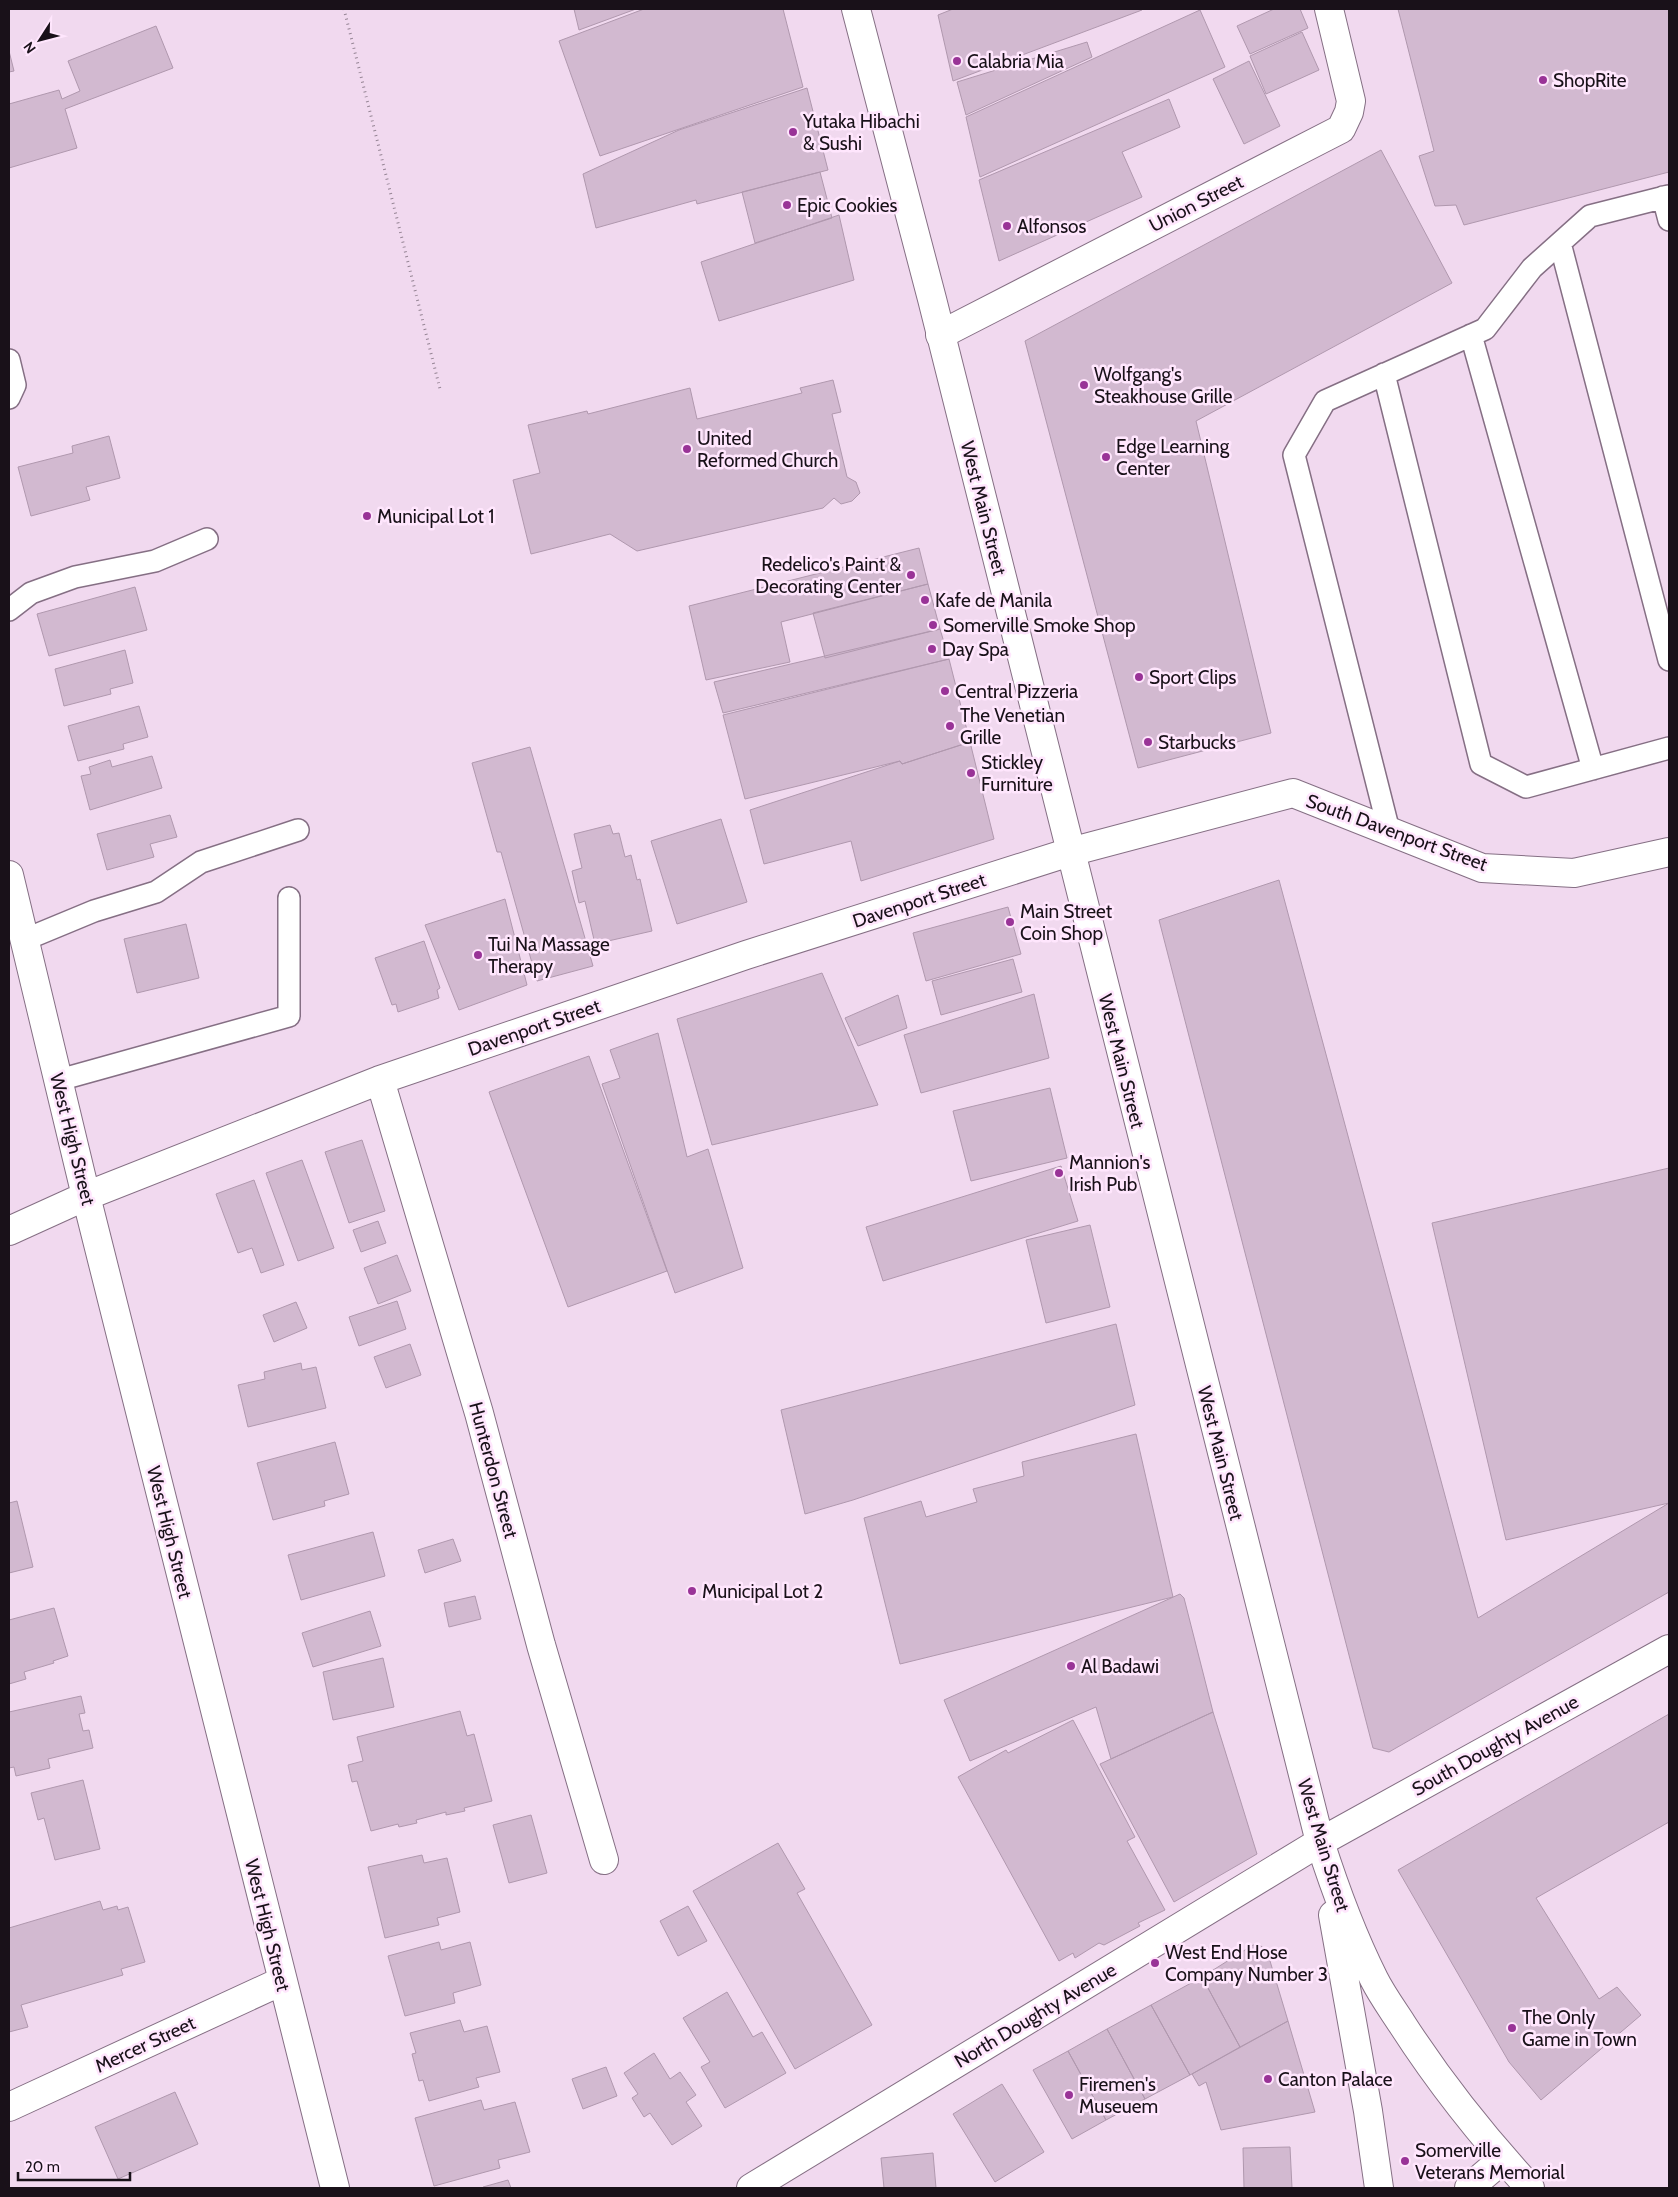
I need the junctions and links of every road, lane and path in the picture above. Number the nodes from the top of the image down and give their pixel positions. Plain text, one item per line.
1 (344, 9) edge
2 (856, 9) edge
3 (1328, 9) edge
4 (1666, 196) edge
5 (1669, 220) edge
6 (1560, 243) junction
7 (940, 335) junction
8 (1470, 336) junction
9 (9, 360) edge
10 (1384, 374) junction
11 (440, 390) dead end
12 (9, 398) edge
13 (207, 539) dead end
14 (9, 610) edge
15 (1669, 660) edge
16 (1669, 748) edge
17 (1593, 769) junction
18 (298, 830) dead end
19 (1389, 831) junction
20 (1070, 852) junction
21 (1669, 852) edge
22 (9, 875) edge
23 (289, 898) dead end
24 (12, 906) edge
25 (24, 940) junction
26 (59, 1080) junction
27 (380, 1080) junction
28 (86, 1196) junction
29 (9, 1231) edge
30 (1669, 1649) edge
31 (1320, 1842) junction
32 (604, 1860) dead end
33 (282, 1981) junction
34 (9, 2106) edge
35 (1503, 2159) junction
36 (335, 2188) edge
37 (751, 2188) edge
38 (1378, 2188) edge
39 (1469, 2188) edge
40 (1530, 2188) edge

1 - 11 path
2 - 7 street, West Main Street
3 - 7 street, Union Street
4 - 5 lane
4 - 6 lane
6 - 8 lane
6 - 15 lane
7 - 20 street, West Main Street
8 - 10 lane
8 - 17 lane
9 - 12 lane
10 - 17 lane
10 - 19 lane
13 - 14 lane
16 - 17 lane
18 - 25 lane
19 - 20 street, South Davenport Street
19 - 21 street, South Davenport Street
20 - 27 street, Davenport Street
20 - 31 street, West Main Street
22 - 24 street, West High Street
23 - 26 lane
24 - 25 street, West High Street
25 - 26 street, West High Street
26 - 28 street, West High Street
27 - 28 street, Davenport Street
27 - 32 street, Hunterdon Street
28 - 29 street, Davenport Street
28 - 33 street, West High Street
30 - 31 street, South Doughty Avenue
31 - 35 street, West Main Street
31 - 37 street, North Doughty Avenue
31 - 38 street
33 - 34 street, Mercer Street
33 - 36 street, West High Street
35 - 39 street
35 - 40 street, West Main Street

